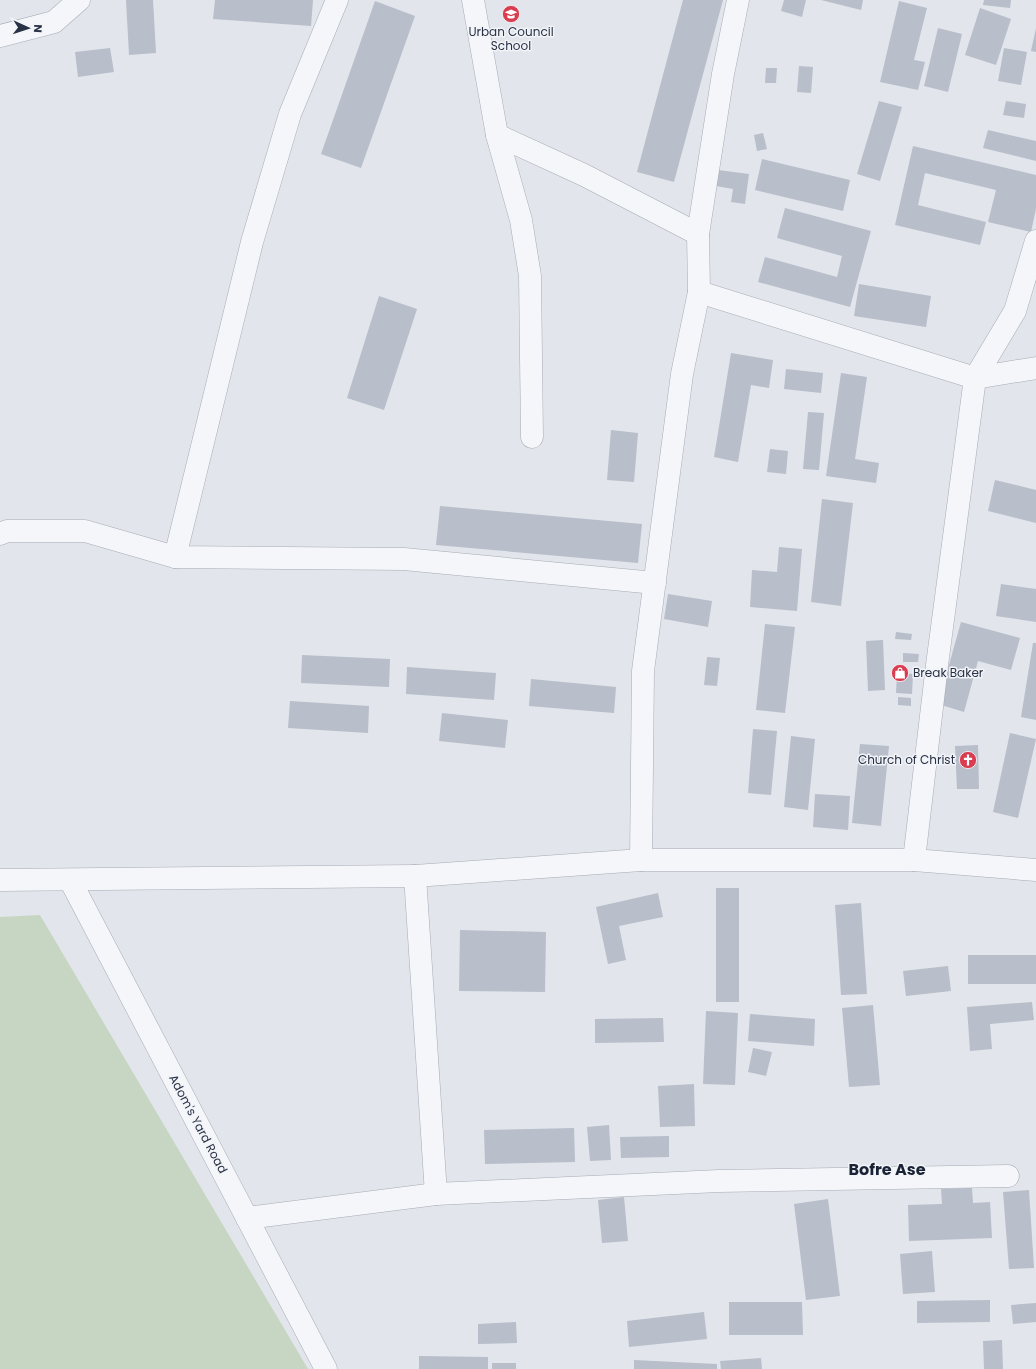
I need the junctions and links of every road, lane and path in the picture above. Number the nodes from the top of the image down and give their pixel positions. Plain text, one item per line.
1 (79, 0) edge
2 (337, 0) edge
3 (472, 0) edge
4 (738, 0) edge
5 (0, 36) edge
6 (497, 135) junction
7 (698, 234) junction
8 (1036, 241) edge
9 (699, 292) junction
10 (1036, 368) edge
11 (975, 378) junction
12 (532, 437) dead end
13 (0, 534) edge
14 (174, 557) junction
15 (655, 583) junction
16 (641, 860) junction
17 (914, 860) junction
18 (1036, 870) edge
19 (415, 876) junction
20 (0, 880) edge
21 (70, 880) junction
22 (1008, 1176) dead end
23 (436, 1194) junction
24 (247, 1218) junction
25 (326, 1369) edge

1 - 5 street
2 - 14 street
3 - 6 street
4 - 7 street
6 - 7 street
6 - 12 street
7 - 9 street
8 - 11 street
9 - 11 street
9 - 15 street
10 - 11 street
11 - 17 street
13 - 14 street
14 - 15 street
15 - 16 street
16 - 17 street
16 - 19 street
17 - 18 street
19 - 21 street
19 - 23 street
20 - 21 street
21 - 24 street, Adom's Yard Road
22 - 23 street
23 - 24 street
24 - 25 street, Adom's Yard Road

